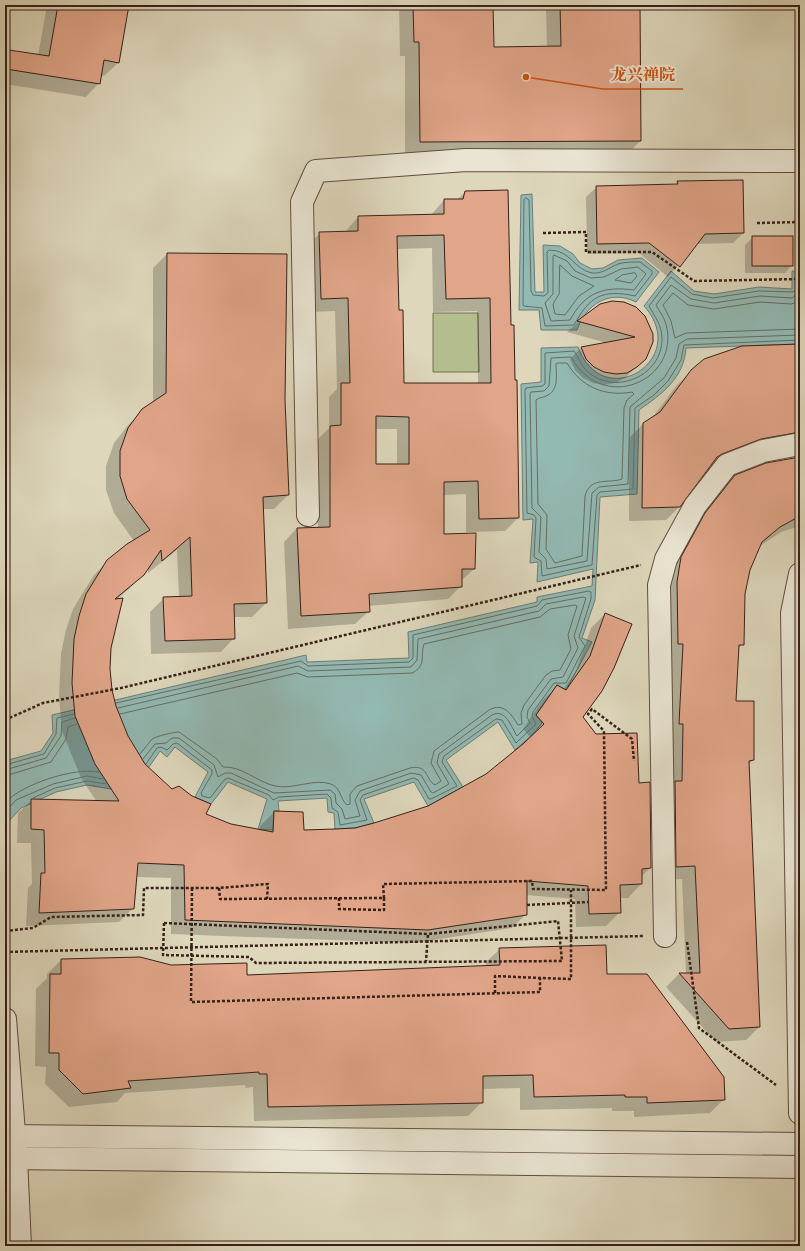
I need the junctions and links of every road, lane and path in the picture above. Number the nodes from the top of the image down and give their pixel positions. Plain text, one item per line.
1 (800, 161) edge
2 (800, 222) edge
3 (757, 224) dead end
4 (543, 233) dead end
5 (800, 279) edge
6 (800, 444) edge
7 (308, 515) dead end
8 (666, 559) junction
9 (800, 574) edge
10 (5, 720) edge
11 (634, 761) dead end
12 (192, 888) junction
13 (219, 888) junction
14 (571, 890) junction
15 (339, 898) junction
16 (384, 898) junction
17 (267, 899) junction
18 (589, 902) dead end
19 (527, 905) dead end
20 (5, 931) edge
21 (428, 934) junction
22 (664, 936) junction
23 (5, 952) edge
24 (426, 961) junction
25 (540, 978) junction
26 (495, 993) junction
27 (5, 1019) edge
28 (800, 1107) edge
29 (10, 1136) edge
30 (800, 1144) edge
31 (11, 1158) edge
32 (800, 1167) edge
33 (20, 1246) edge

1 - 7 street
2 - 3 path
4 - 5 path
6 - 8 street
8 - 10 path
8 - 22 street
9 - 28 street
11 - 14 path
12 - 13 path
12 - 20 path
12 - 26 path, bridge
13 - 17 path
13 - 17 path
14 - 16 path
14 - 25 path, bridge
15 - 16 path
15 - 16 path
15 - 17 path
18 - 19 path
21 - 24 path, bridge
21 - 24 path, bridge
21 - 24 path, bridge
22 - 23 path
22 - 28 path
25 - 26 path, bridge
25 - 26 path
27 - 29 street
29 - 30 street
29 - 31 street
31 - 32 street
31 - 33 street

